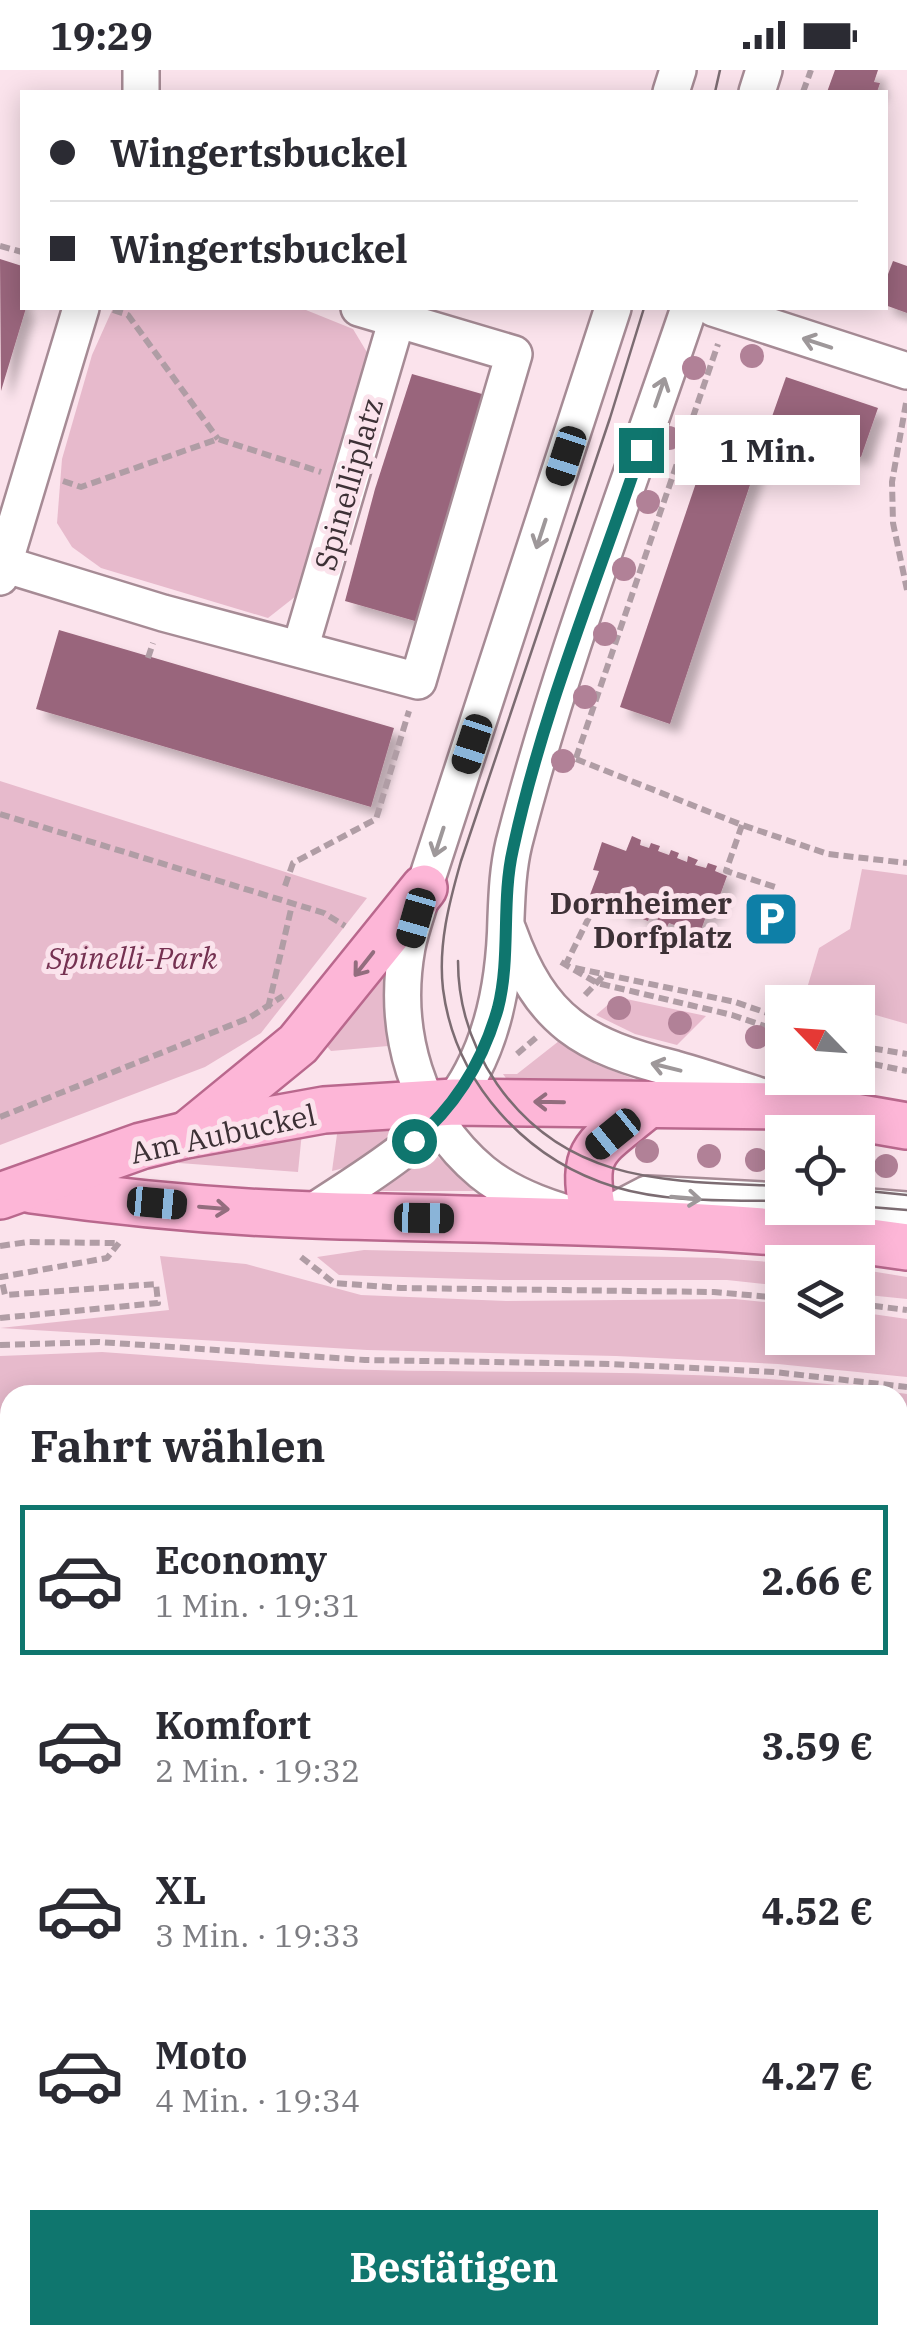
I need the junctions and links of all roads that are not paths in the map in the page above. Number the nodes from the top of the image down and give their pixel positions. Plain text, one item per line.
1 (80, 310) edge
2 (366, 310) edge
3 (612, 310) edge
4 (688, 310) edge
5 (721, 311) edge
6 (397, 319) junction
7 (907, 371) edge
8 (2, 568) edge
9 (300, 649) junction
10 (424, 888) junction
11 (506, 920) junction
12 (792, 1106) junction
13 (645, 1107) junction
14 (439, 1109) junction
15 (907, 1126) edge
16 (186, 1135) junction
17 (13, 1192) edge
18 (765, 1200) edge
19 (875, 1207) edge
20 (907, 1210) edge
21 (595, 1221) junction
22 (304, 1236) junction
23 (907, 1247) edge

1 - 8 street
2 - 6 street
3 -> 10 street
11 -> 4 street
7 -> 5 street
6 - 9 street, Spinelliplatz
6 - 9 street
8 - 9 street
10 - 14 street
10 -> 16 main road
12 -> 11 street
11 - 14 street
12 - 13 main road, Am Aubuckel
12 - 15 main road, Am Aubuckel
13 -> 14 main road, Am Aubuckel
13 - 21 main road
14 - 16 main road, Am Aubuckel
14 - 21 street, Am Aubuckel
14 - 22 street
16 - 17 main road, Am Aubuckel
17 -> 22 main road, Am Aubuckel
21 -> 18 street
19 - 20 street
21 - 22 main road, Am Aubuckel
21 - 23 main road, Am Aubuckel

